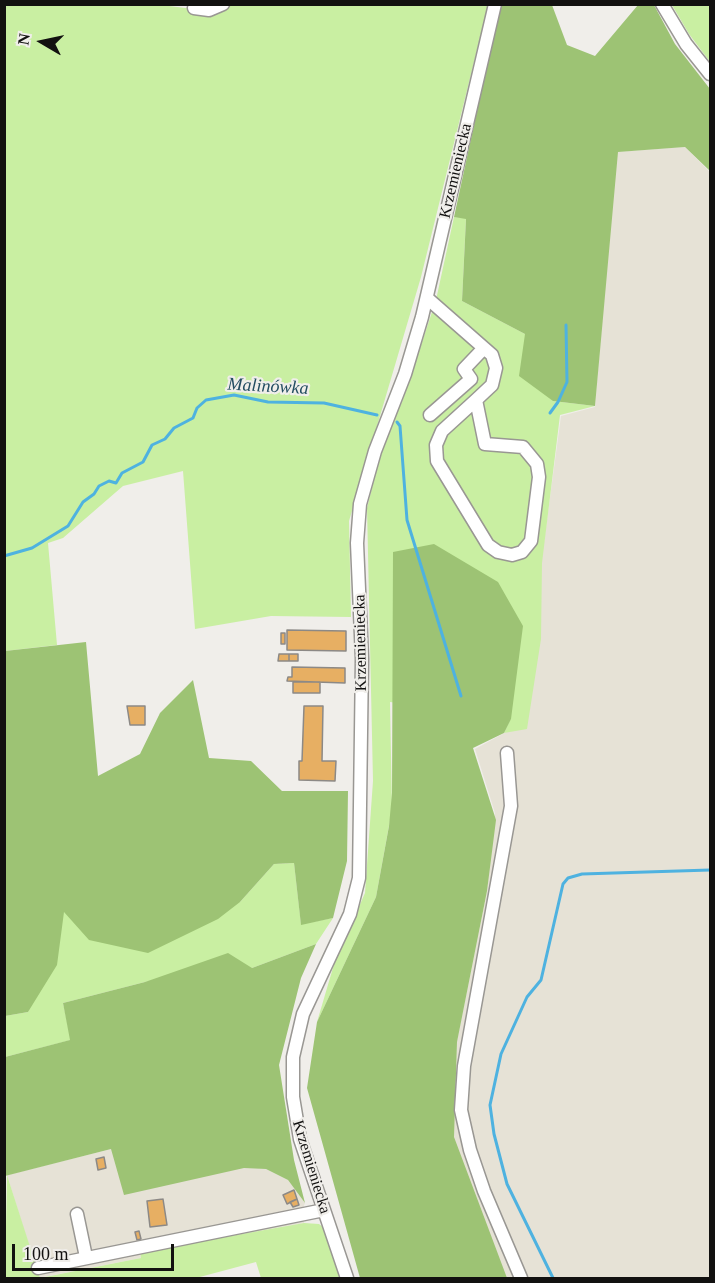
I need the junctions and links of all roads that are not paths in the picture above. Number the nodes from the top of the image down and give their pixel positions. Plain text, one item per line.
1 (223, 4) edge
2 (495, 4) edge
3 (662, 4) edge
4 (194, 8) dead end
5 (711, 74) edge
6 (427, 298) junction
7 (484, 348) junction
8 (476, 400) junction
9 (430, 415) dead end
10 (507, 753) dead end
11 (324, 1210) junction
12 (77, 1214) dead end
13 (86, 1257) junction
14 (38, 1268) dead end
15 (347, 1278) edge
16 (521, 1278) edge

1 - 4 street
2 - 6 street, Krzemieniecka
3 - 5 street
6 - 7 street
6 - 11 street, Krzemieniecka
7 - 8 street
7 - 9 street
8 - 8 street
10 - 16 street
11 - 13 street
11 - 15 street, Krzemieniecka
12 - 13 street
13 - 14 street

